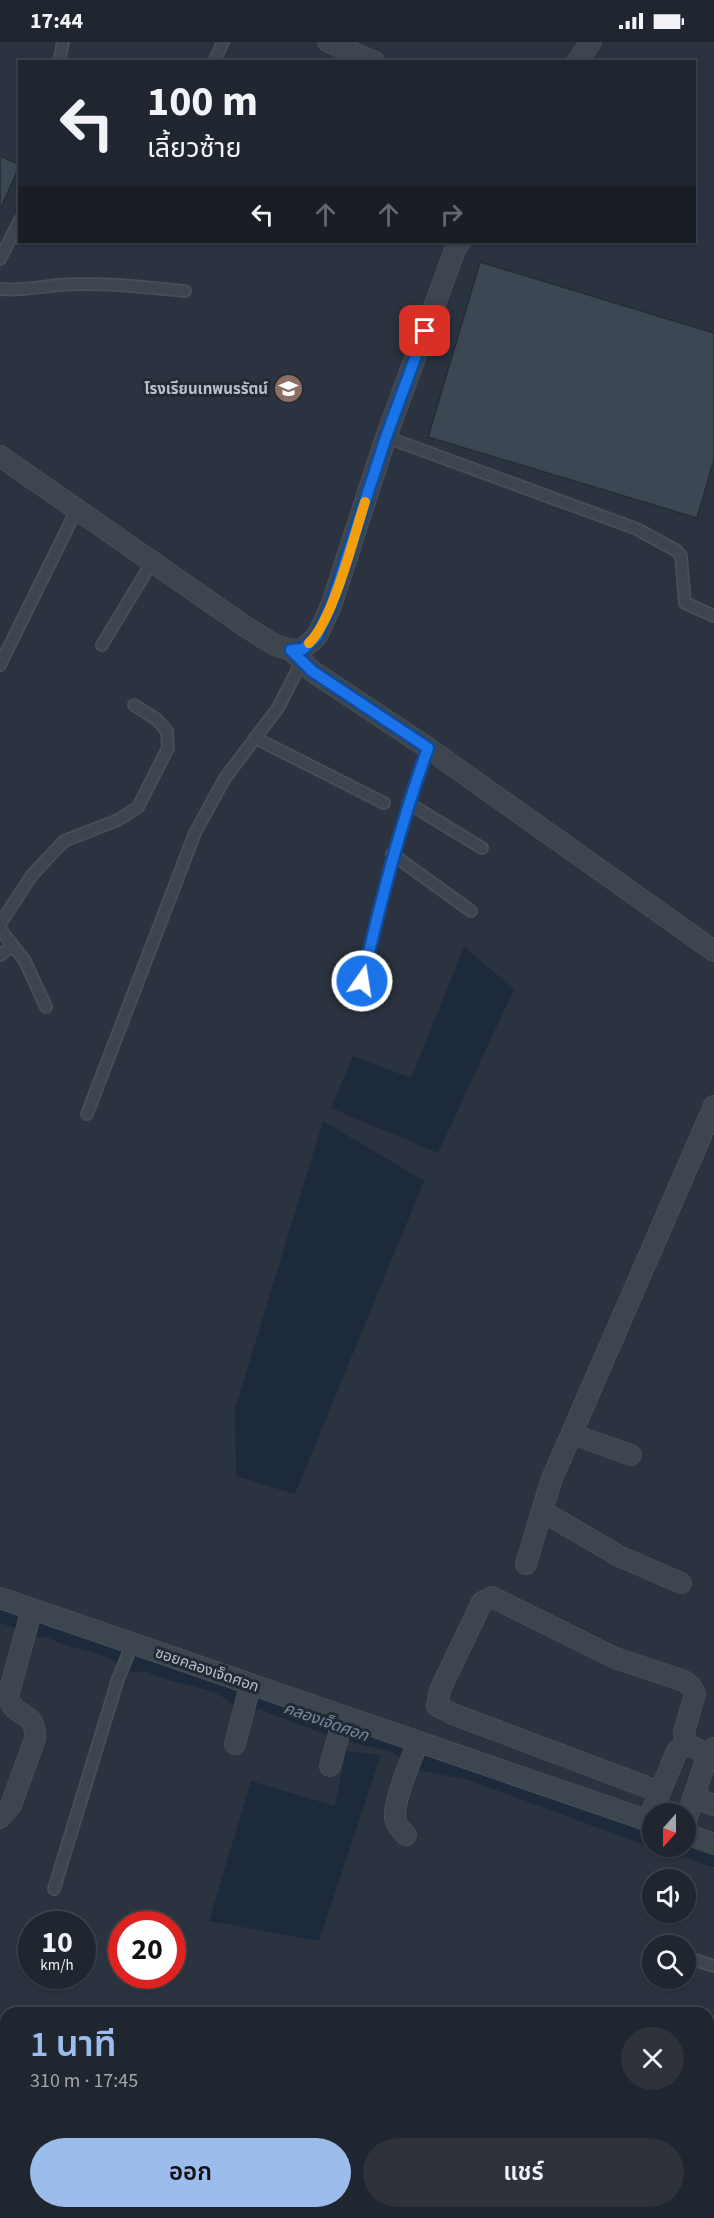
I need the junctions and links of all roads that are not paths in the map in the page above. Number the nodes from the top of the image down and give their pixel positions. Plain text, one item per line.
1 (63, 42) edge
2 (223, 42) edge
3 (328, 42) edge
4 (591, 42) edge
5 (59, 60) edge
6 (215, 60) edge
7 (370, 60) edge
8 (578, 60) edge
9 (18, 223) edge
10 (460, 243) edge
11 (0, 259) edge
12 (0, 289) edge
13 (185, 291) dead end
14 (386, 437) junction
15 (0, 456) edge
16 (77, 509) junction
17 (152, 562) junction
18 (714, 616) edge
19 (102, 645) dead end
20 (296, 655) junction
21 (0, 665) edge
22 (134, 705) dead end
23 (255, 738) junction
24 (428, 748) junction
25 (384, 803) dead end
26 (408, 803) junction
27 (482, 848) dead end
28 (393, 854) junction
29 (471, 911) dead end
30 (0, 927) edge
31 (13, 946) junction
32 (714, 951) edge
33 (0, 955) edge
34 (362, 981) dead end
35 (46, 1007) dead end
36 (714, 1106) edge
37 (87, 1114) dead end
38 (572, 1434) junction
39 (631, 1455) dead end
40 (542, 1511) junction
41 (526, 1564) dead end
42 (681, 1582) dead end
43 (0, 1598) edge
44 (31, 1614) junction
45 (131, 1650) junction
46 (248, 1689) junction
47 (340, 1727) junction
48 (235, 1744) dead end
49 (686, 1744) junction
50 (417, 1747) junction
51 (711, 1751) edge
52 (330, 1766) dead end
53 (660, 1792) junction
54 (693, 1797) junction
55 (656, 1803) edge
56 (691, 1803) edge
57 (714, 1805) edge
58 (0, 1818) edge
59 (642, 1819) edge
60 (406, 1835) dead end
61 (696, 1838) edge
62 (714, 1844) edge
63 (54, 1889) dead end
64 (696, 1960) edge
65 (714, 1966) edge

1 - 5 lane
2 - 6 lane
3 - 7 street
4 - 8 street
9 - 11 lane
10 - 14 street
12 - 13 lane
14 - 18 lane
14 - 20 street
15 - 16 street
16 - 17 street
16 - 21 lane
17 - 19 lane
17 - 20 street
20 - 23 lane
20 - 24 street
22 - 30 lane
23 - 25 lane
23 - 37 lane
24 - 26 lane
24 - 32 street
26 - 27 lane
26 - 28 lane
28 - 29 lane
28 - 34 lane
30 - 31 lane
31 - 33 lane
31 - 35 lane
36 - 38 street
38 - 39 street
38 - 40 street
40 - 41 street
40 - 42 street
43 - 44 street, ซอยคลองเจ็ดศอก
44 - 45 street, ซอยคลองเจ็ดศอก
44 - 58 street
45 - 46 street, ซอยคลองเจ็ดศอก
45 - 63 lane
46 - 47 street, ซอยคลองเจ็ดศอก
46 - 48 street
47 - 50 street, ซอยคลองเจ็ดศอก
47 - 52 street
49 - 51 street
49 - 53 street
49 - 53 street
50 - 59 street, ซอยคลองเจ็ดศอก
50 - 60 street
51 - 54 street
53 - 55 street
54 - 56 street
54 - 57 street
61 - 62 street
64 - 65 lane

